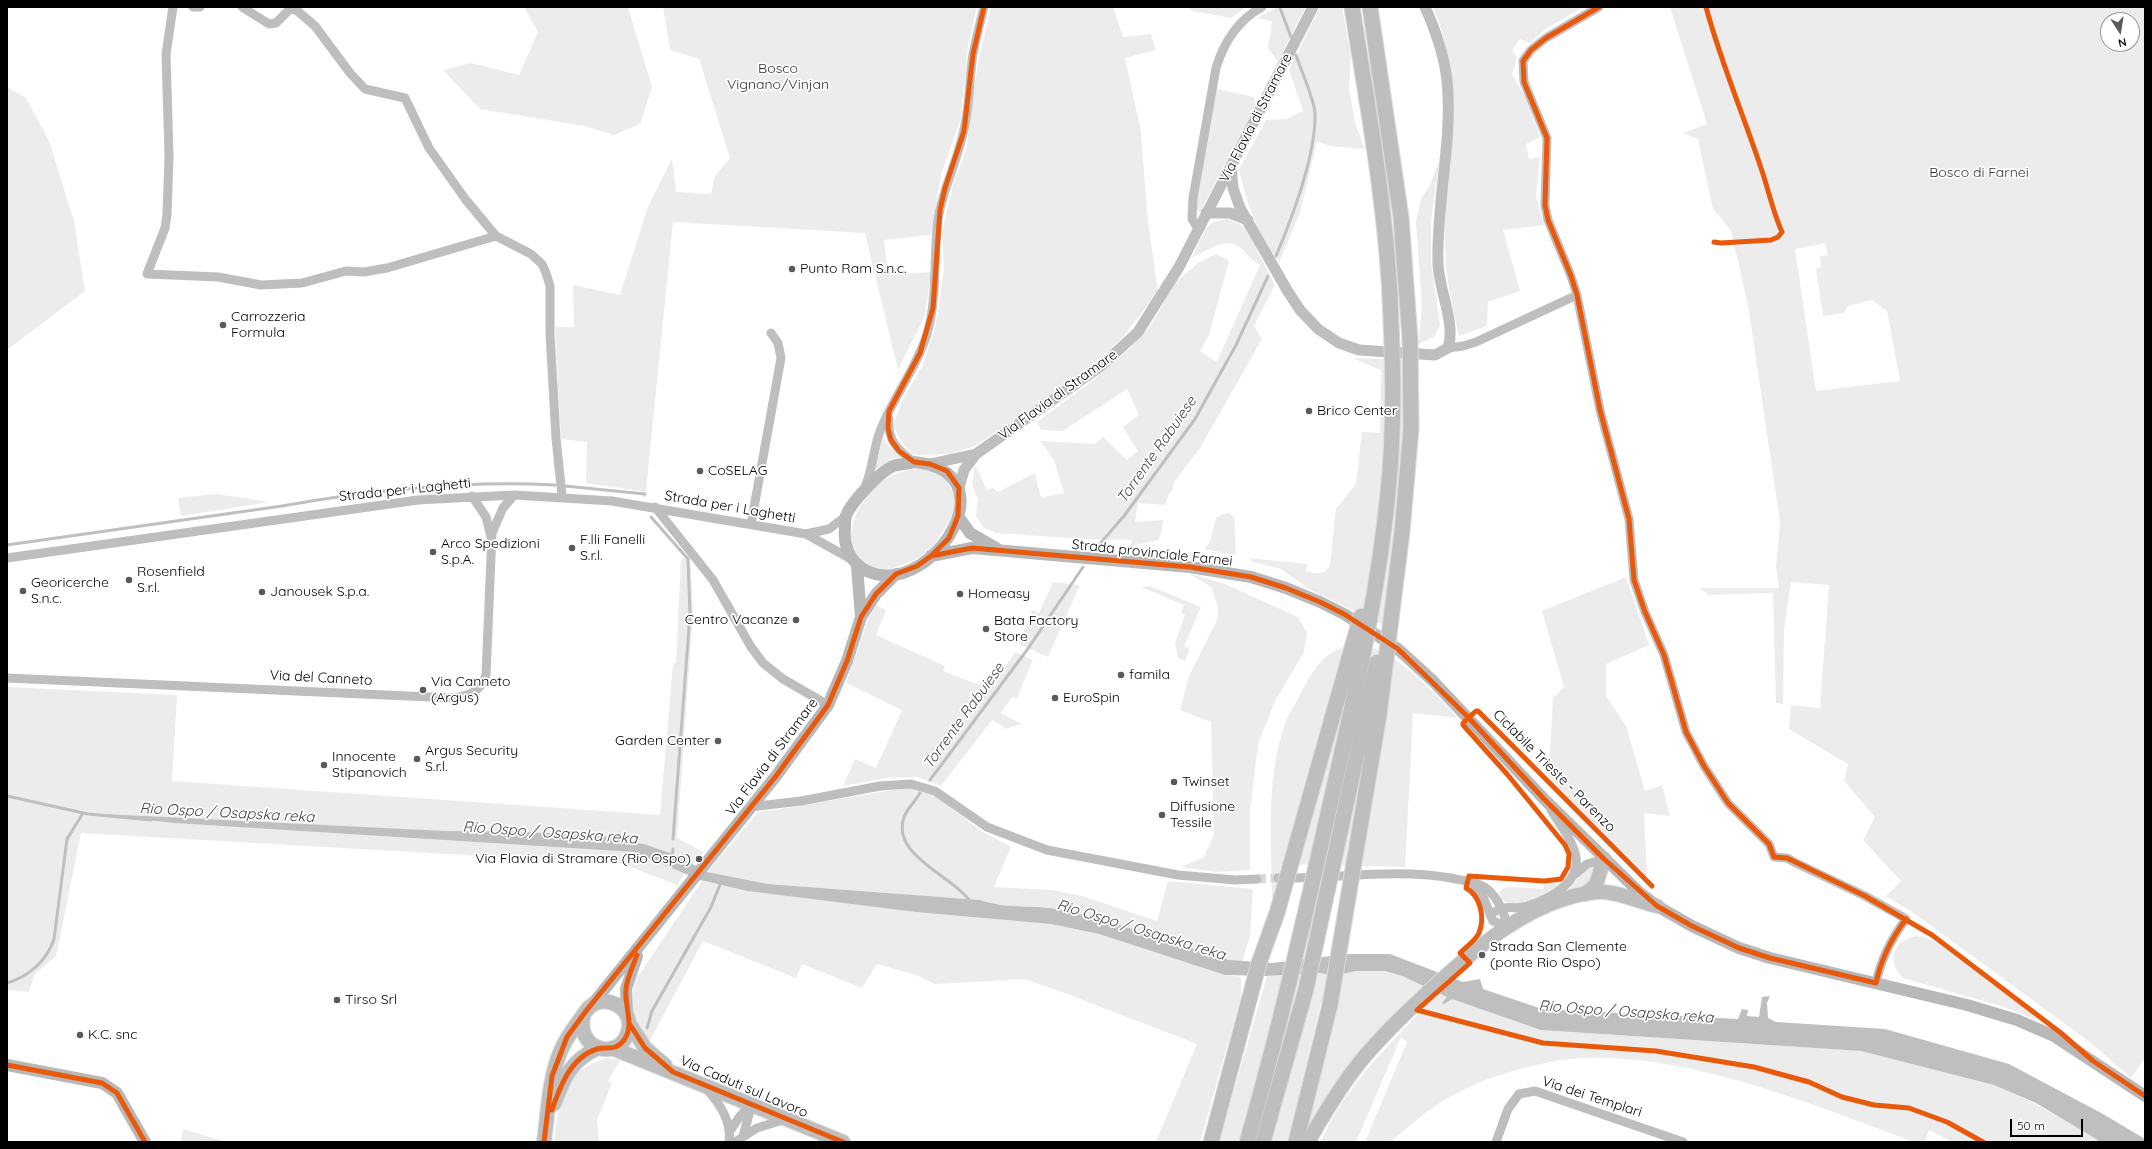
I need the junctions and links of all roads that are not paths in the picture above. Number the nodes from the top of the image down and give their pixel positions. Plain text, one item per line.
1 (173, 7) edge
2 (193, 7) edge
3 (200, 7) edge
4 (242, 7) edge
5 (984, 7) edge
6 (1262, 7) edge
7 (1313, 7) edge
8 (1352, 7) edge
9 (1370, 7) edge
10 (1425, 7) edge
11 (1599, 7) edge
12 (1231, 166) junction
13 (1217, 193) junction
14 (1237, 199) junction
15 (1206, 213) junction
16 (1230, 213) junction
17 (1248, 220) junction
18 (1198, 229) junction
19 (496, 236) junction
20 (1577, 295) junction
21 (771, 333) dead end
22 (1448, 348) junction
23 (889, 411) junction
24 (976, 454) junction
25 (914, 462) junction
26 (930, 464) junction
27 (959, 488) junction
28 (862, 492) junction
29 (514, 495) junction
30 (472, 496) junction
31 (562, 496) junction
32 (655, 507) junction
33 (846, 516) junction
34 (958, 516) junction
35 (751, 524) junction
36 (1402, 532) junction
37 (806, 534) junction
38 (492, 538) junction
39 (1381, 546) junction
40 (998, 550) junction
41 (932, 556) junction
42 (7, 558) edge
43 (854, 563) junction
44 (896, 574) junction
45 (861, 617) junction
46 (7, 678) edge
47 (828, 705) junction
48 (1544, 799) junction
49 (750, 807) junction
50 (1604, 860) junction
51 (1575, 874) junction
52 (1278, 878) tunnel mouth
53 (1257, 879) tunnel mouth
54 (1472, 883) junction
55 (1585, 894) junction
56 (1657, 906) junction
57 (1500, 908) junction
58 (1490, 916) junction
59 (1507, 927) junction
60 (641, 945) junction
61 (1876, 984) junction
62 (591, 1006) junction
63 (582, 1018) junction
64 (628, 1019) junction
65 (605, 1048) junction
66 (7, 1065) edge
67 (673, 1072) junction
68 (702, 1084) junction
69 (2145, 1096) edge
70 (752, 1104) junction
71 (788, 1119) junction
72 (730, 1131) junction
73 (743, 1136) junction
74 (545, 1138) edge
75 (145, 1142) edge
76 (729, 1142) edge
77 (735, 1142) edge
78 (843, 1142) edge
79 (1211, 1142) edge
80 (1247, 1142) edge
81 (1263, 1142) edge
82 (1296, 1142) edge
83 (1308, 1142) edge
84 (1496, 1142) edge
85 (1682, 1142) edge

1 - 19 street
2 - 3 street
4 - 19 street
5 - 23 street
6 - 18 street, Via Flavia di Stramare
7 - 12 street, Via Flavia di Stramare
8 - 39 highway, bridge
9 - 36 highway, bridge
10 - 22 street
11 - 20 street
12 - 13 street, Via Flavia di Stramare
12 - 14 street
13 - 14 street
13 - 15 street, Via Flavia di Stramare
13 - 16 street
14 - 17 street
15 - 16 street
15 - 18 street, Via Flavia di Stramare
16 - 17 street
17 - 22 street
18 - 24 street, Via Flavia di Stramare
19 - 31 street
20 - 22 street
20 - 61 street
21 - 35 street
23 - 25 street
23 - 28 street
24 - 26 street, Via Flavia di Stramare
24 - 27 street, Via Flavia di Stramare
25 - 26 main road, Via Flavia di Stramare
25 - 28 main road, Via Flavia di Stramare
26 - 27 main road, Via Flavia di Stramare
27 - 34 main road, Via Flavia di Stramare
28 - 33 main road, Via Flavia di Stramare
29 - 30 street, Strada per i Laghetti
29 - 31 street, Strada per i Laghetti
29 - 38 street, Via del Canneto
30 - 38 street, Via del Canneto
30 - 42 street, Strada per i Laghetti
31 - 32 street, Strada per i Laghetti
32 - 35 street, Strada per i Laghetti
32 - 47 street
33 - 37 street, Strada per i Laghetti
33 - 43 main road, Via Flavia di Stramare
34 - 40 main road, Strada provinciale Farnei
34 - 41 main road, Via Flavia di Stramare
35 - 37 street, Strada per i Laghetti
36 - 81 highway, bridge
36 - 82 highway, bridge
37 - 43 street, Strada per i Laghetti
38 - 46 street, Via del Canneto
39 - 79 highway, bridge
39 - 80 highway, bridge
40 - 41 main road, Strada provinciale Farnei
40 - 48 main road, Strada provinciale Farnei
41 - 44 main road, Via Flavia di Stramare
43 - 44 main road, Via Flavia di Stramare
43 - 45 main road, Via Flavia di Stramare
44 - 45 main road, Via Flavia di Stramare
45 - 47 main road, Via Flavia di Stramare
47 - 49 main road, Via Flavia di Stramare
48 - 50 main road, Strada provinciale Farnei
48 - 51 street
49 - 53 street
49 - 60 main road, Via Flavia di Stramare
50 - 51 street
50 - 55 main road
50 - 56 main road, Strada provinciale Farnei
51 - 57 street
52 - 54 street
54 - 57 street
54 - 58 street
55 - 56 main road
55 - 59 main road
56 - 61 main road, Strada provinciale Farnei
57 - 58 street
57 - 59 street
58 - 59 street
59 - 83 main road
60 - 62 main road, Via Flavia di Stramare
60 - 64 main road, Via Flavia di Stramare
61 - 69 main road, Strada provinciale Farnei
62 - 63 main road, Via Flavia di Stramare
62 - 64 main road
63 - 65 main road
63 - 74 main road, Via Flavia di Stramare
64 - 65 main road, Via Flavia di Stramare
64 - 67 main road, Via Caduti sul Lavoro
65 - 67 main road, Via Caduti sul Lavoro
65 - 74 main road, Via Flavia di Stramare
66 - 75 main road
67 - 68 main road, Via Caduti sul Lavoro
68 - 70 main road, Via Caduti sul Lavoro
68 - 72 street
70 - 71 main road, Via Caduti sul Lavoro
70 - 72 street
70 - 73 street
71 - 73 street
71 - 78 main road, Via Caduti sul Lavoro
72 - 76 street
73 - 77 street
84 - 85 street, Via dei Templari

